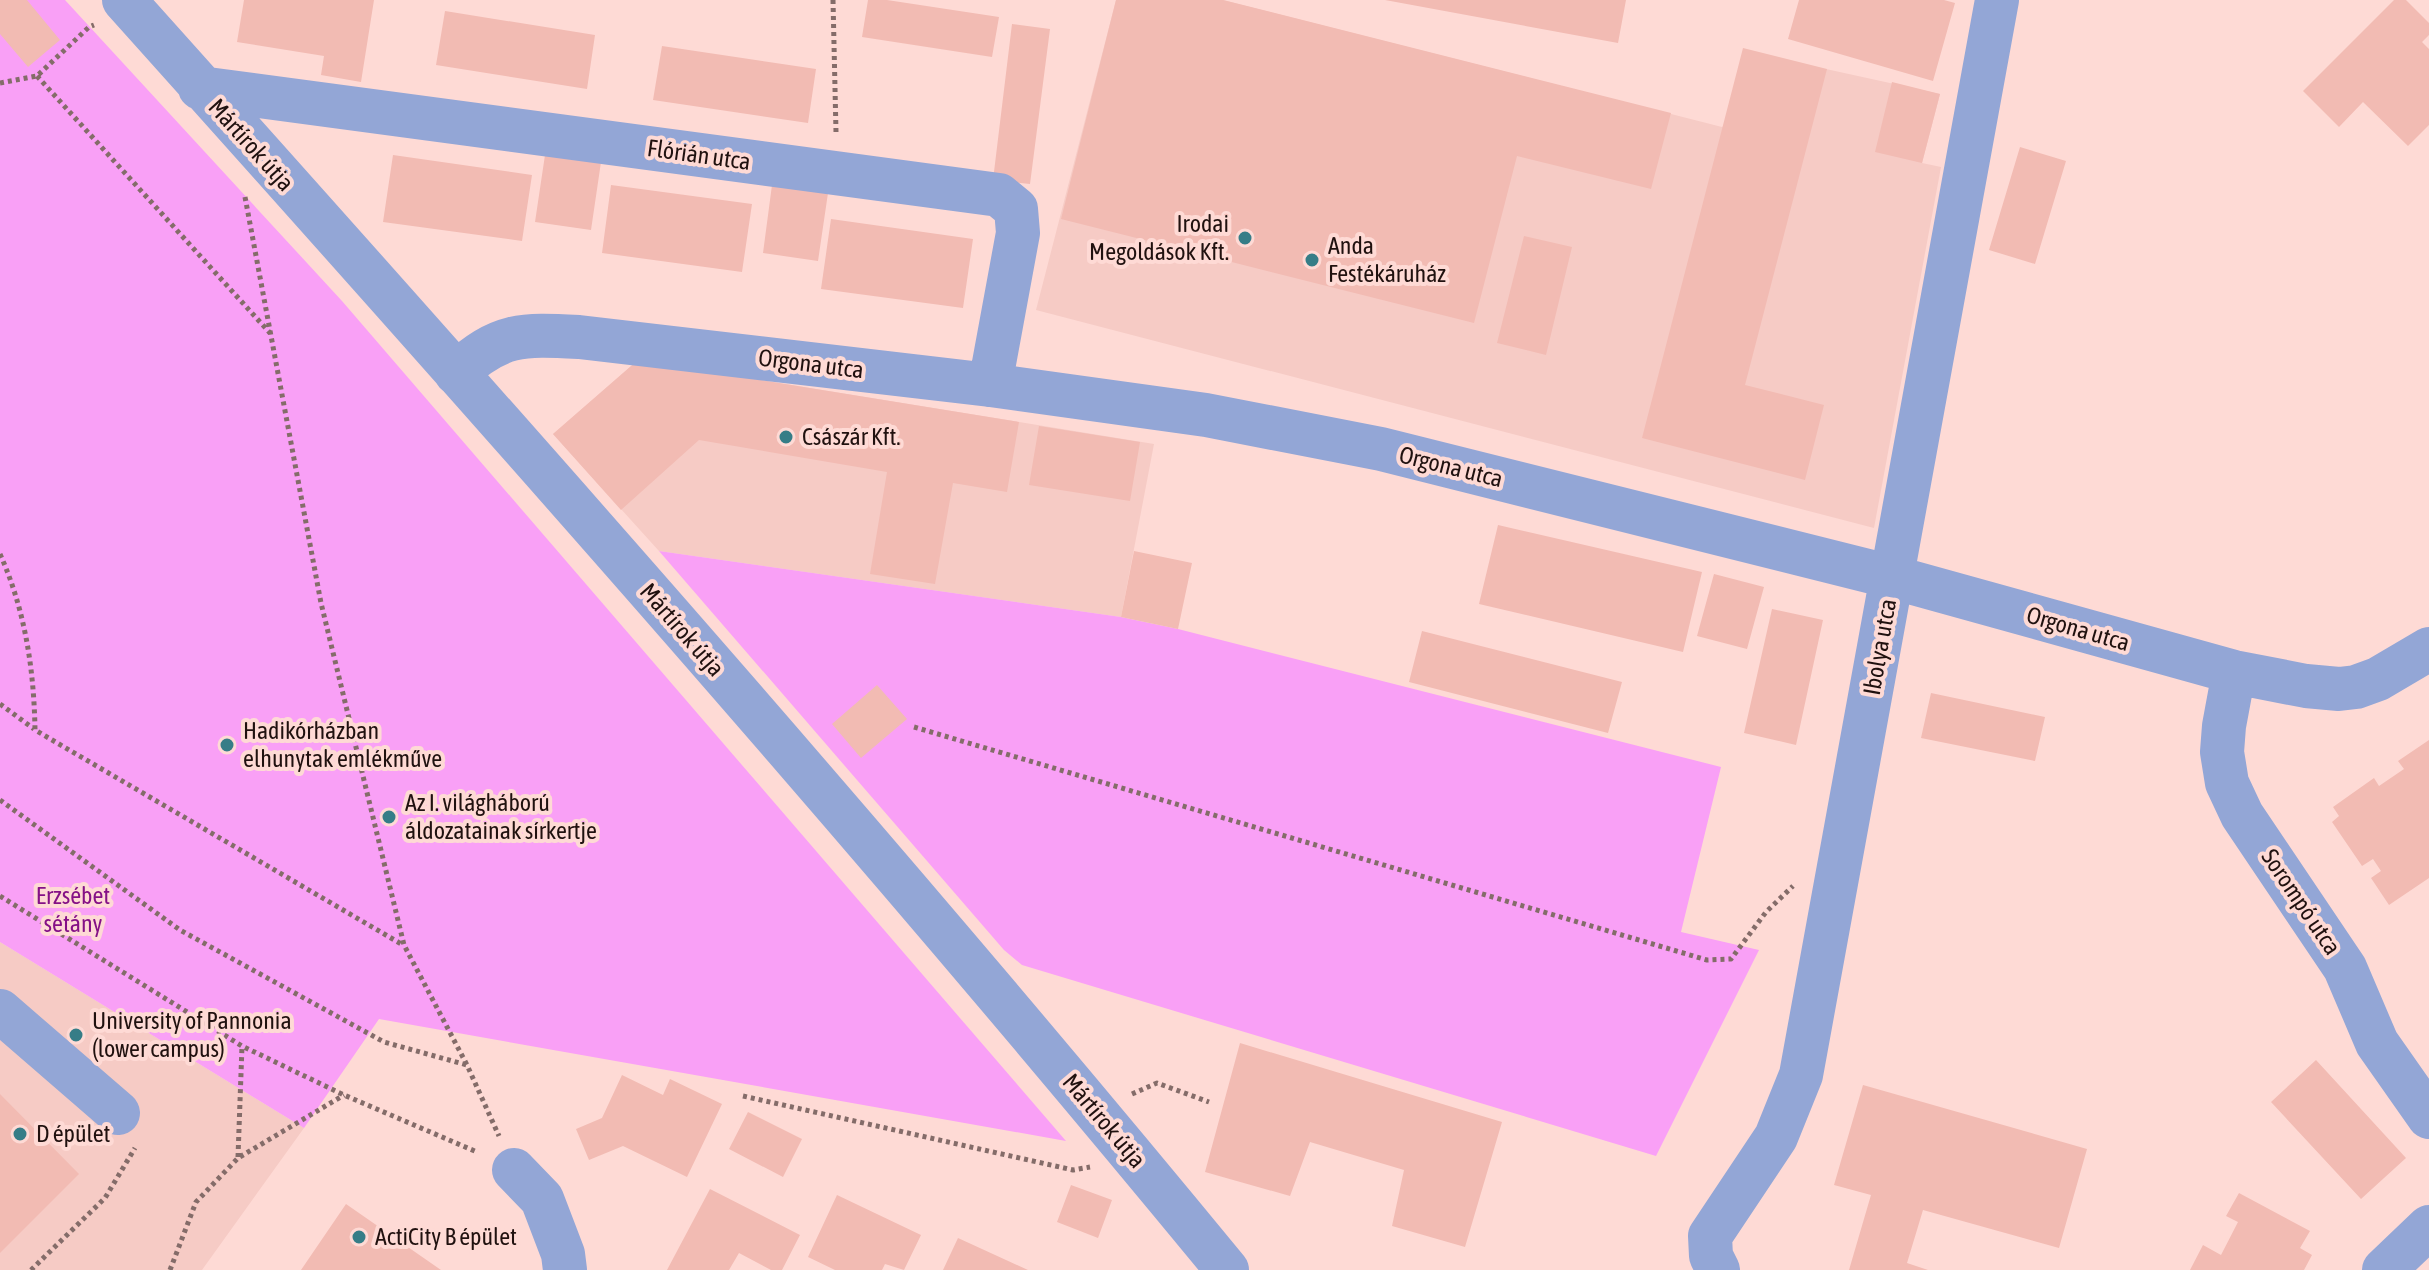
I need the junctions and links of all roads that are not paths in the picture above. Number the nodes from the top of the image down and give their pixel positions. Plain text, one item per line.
1 (1997, 0) edge
2 (132, 4) edge
3 (200, 88) junction
4 (456, 373) junction
5 (990, 385) junction
6 (1892, 577) junction
7 (2429, 649) edge
8 (2234, 672) junction
9 (0, 1011) edge
10 (118, 1113) road end
11 (2429, 1117) edge
12 (514, 1170) road end
13 (2429, 1227) edge
14 (565, 1270) edge
15 (1227, 1270) edge
16 (1718, 1270) edge
17 (2384, 1270) edge

1 - 6 street, Ibolya utca
2 - 3 street, Mártírok útja
3 - 4 street, Mártírok útja
3 - 5 street, Flórián utca
4 - 5 street, Orgona utca
4 - 15 street, Mártírok útja
5 - 6 street, Orgona utca
6 - 8 street, Orgona utca
6 - 16 street, Ibolya utca
7 - 8 street, Orgona utca
8 - 11 street, Sorompó utca
9 - 10 street
12 - 14 street
13 - 17 street

